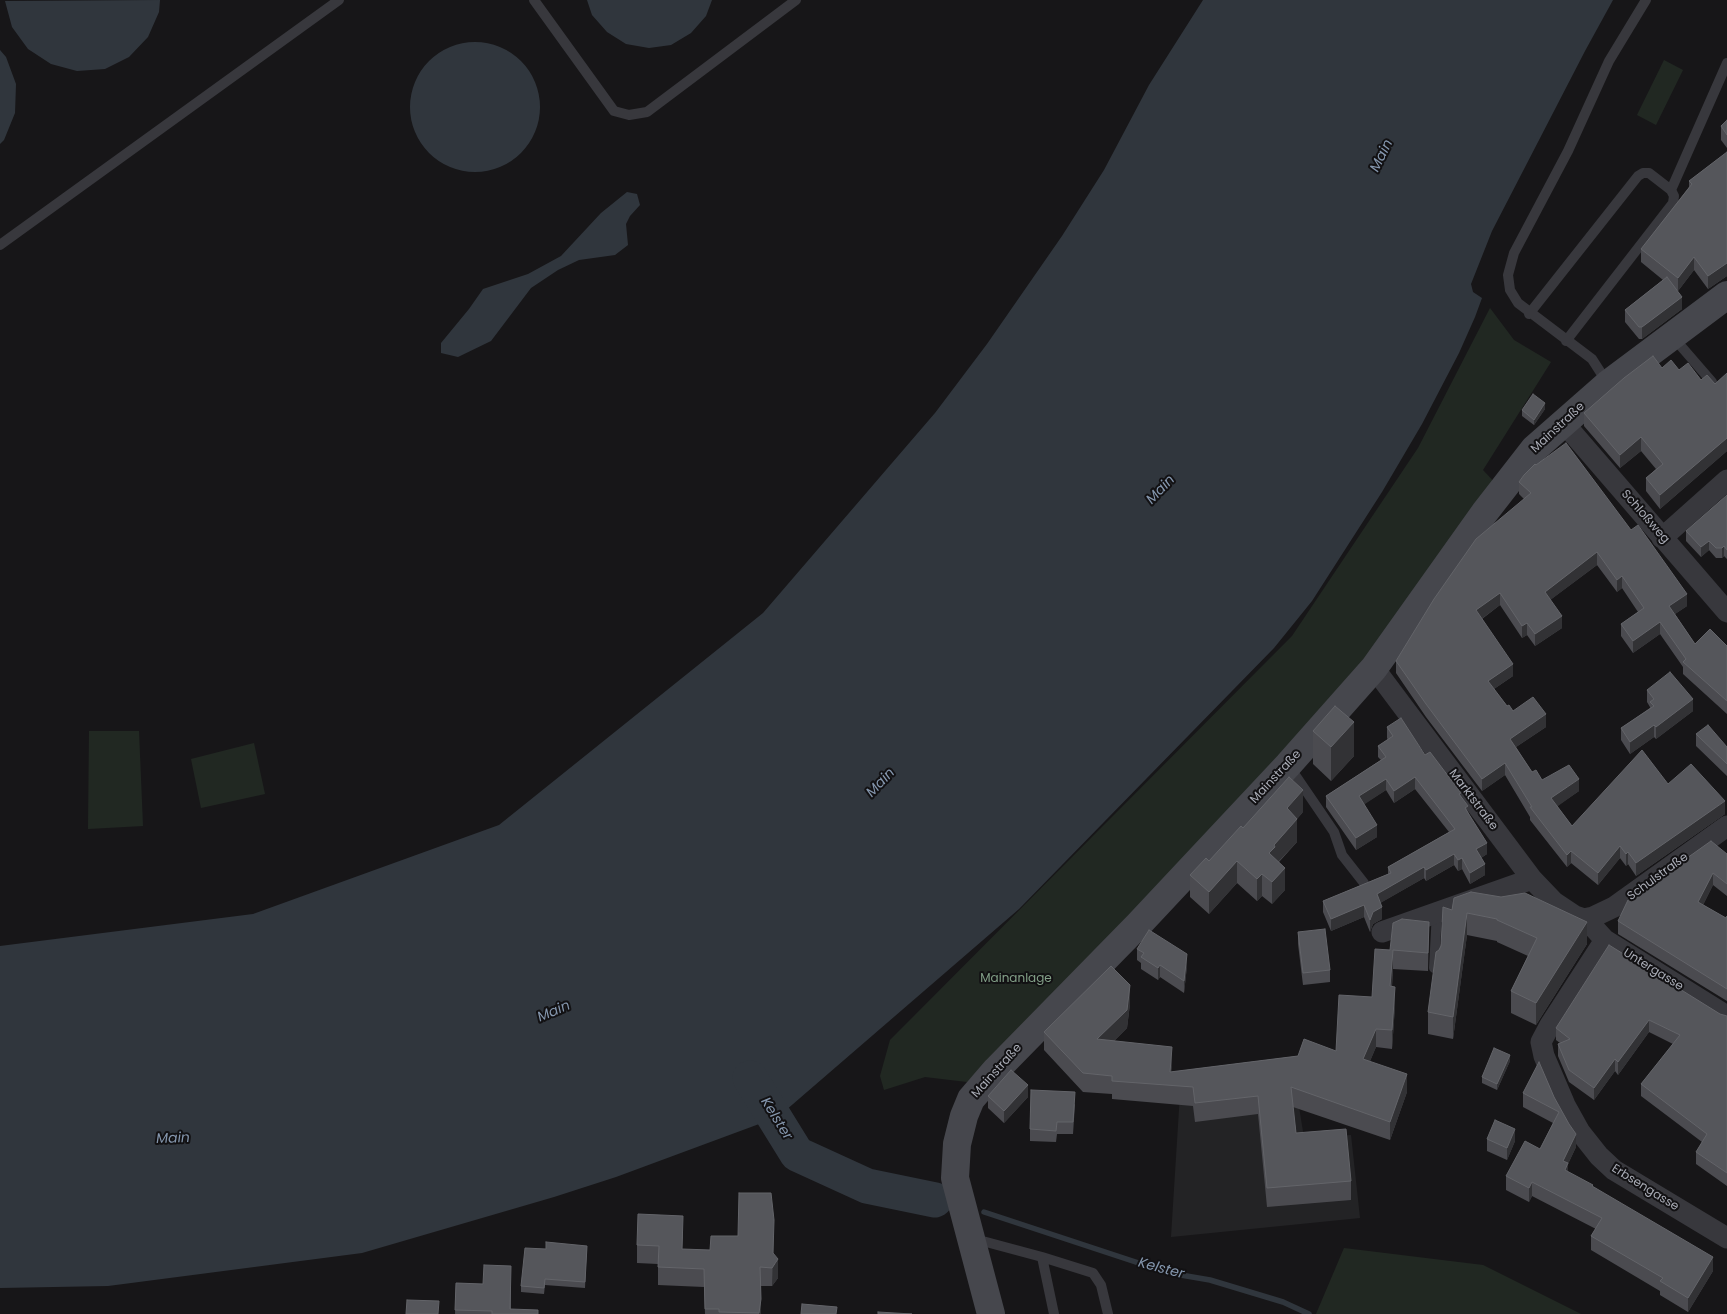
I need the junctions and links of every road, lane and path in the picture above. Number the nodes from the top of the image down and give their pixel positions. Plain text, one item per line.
1 (339, 0) edge
2 (534, 0) edge
3 (796, 0) edge
4 (1646, 0) edge
5 (1727, 63) edge
6 (1671, 190) junction
7 (0, 245) edge
8 (1727, 295) edge
9 (1529, 314) junction
10 (1672, 336) junction
11 (1566, 341) junction
12 (1712, 382) edge
13 (1608, 384) junction
14 (1564, 422) junction
15 (1727, 480) edge
16 (1662, 538) junction
17 (1727, 612) edge
18 (1374, 668) junction
19 (1288, 765) junction
20 (1727, 826) edge
21 (1532, 879) junction
22 (1364, 883) edge
23 (1437, 912) junction
24 (1584, 919) junction
25 (1382, 932) dead end
26 (1605, 940) junction
27 (1434, 968) edge
28 (1727, 1016) edge
29 (972, 1238) junction
30 (1727, 1238) edge
31 (1042, 1257) junction
32 (991, 1314) edge
33 (1054, 1314) edge
34 (1108, 1314) edge

1 - 7 lane
2 - 3 lane
4 - 9 lane
5 - 6 lane
6 - 9 lane
6 - 11 lane
8 - 10 street, Mainstraße
9 - 11 lane
10 - 12 lane
10 - 13 street, Mainstraße
11 - 13 lane
13 - 14 street, Mainstraße
14 - 16 street, Schloßweg
14 - 18 street, Mainstraße
15 - 16 street
16 - 17 street, Schloßweg
18 - 19 street, Mainstraße
18 - 21 street, Marktstraße
19 - 22 lane
19 - 29 street, Mainstraße
20 - 24 street, Schulstraße
21 - 23 street
21 - 24 street, Marktstraße
23 - 25 street
23 - 27 lane
24 - 26 street, Untergasse
26 - 28 street, Untergasse
26 - 30 street, Erbsengasse
29 - 31 lane
29 - 32 street, Mainstraße
31 - 33 lane
31 - 34 lane

